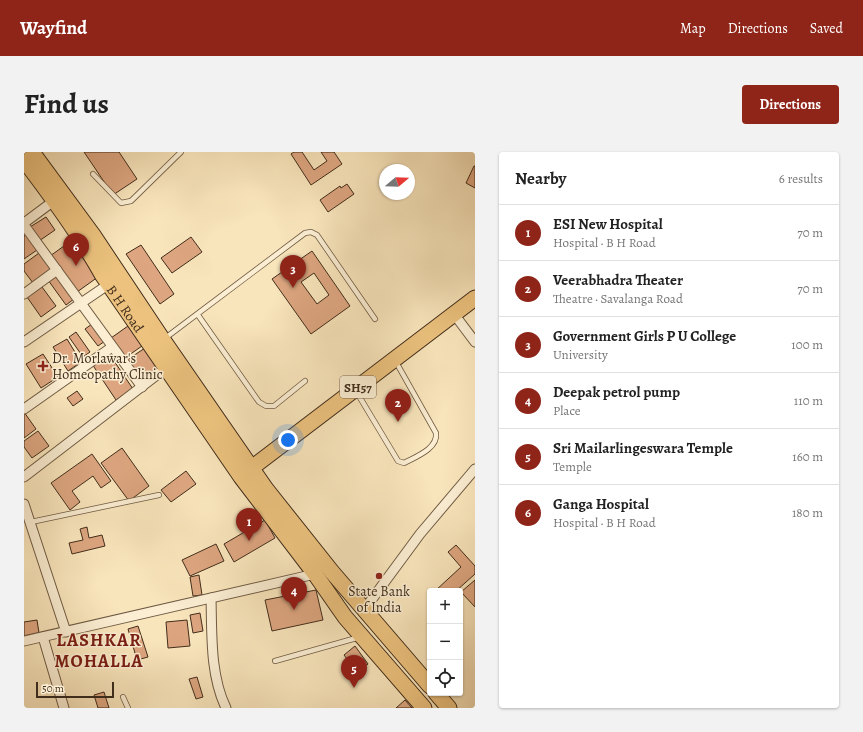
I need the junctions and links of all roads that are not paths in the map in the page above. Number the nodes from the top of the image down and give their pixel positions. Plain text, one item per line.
1 (181, 152) edge
2 (27, 161) edge
3 (93, 174) dead end
4 (55, 200) junction
5 (24, 224) edge
6 (57, 270) junction
7 (109, 284) junction
8 (24, 294) edge
9 (475, 298) edge
10 (81, 303) junction
11 (454, 314) junction
12 (198, 315) junction
13 (375, 319) dead end
14 (162, 340) junction
15 (24, 342) edge
16 (475, 342) edge
17 (112, 347) junction
18 (395, 360) junction
19 (166, 368) junction
20 (305, 381) dead end
21 (142, 387) junction
22 (355, 389) junction
23 (24, 409) edge
24 (475, 469) edge
25 (246, 472) junction
26 (24, 477) edge
27 (159, 495) dead end
28 (24, 504) edge
29 (28, 517) edge
30 (315, 574) junction
31 (211, 598) junction
32 (364, 610) junction
33 (66, 632) junction
34 (43, 637) junction
35 (361, 637) junction
36 (24, 641) edge
37 (275, 661) dead end
38 (427, 683) edge
39 (439, 696) edge
40 (123, 697) dead end
41 (224, 707) edge
42 (64, 708) edge
43 (128, 708) edge
44 (424, 708) edge
45 (449, 708) edge

1 - 3 lane
2 - 4 main road, B H Road
2 - 14 main road
4 - 5 street
4 - 7 main road, B H Road
5 - 6 street
6 - 8 street
6 - 10 street
7 - 10 street
7 - 19 main road, B H Road
9 - 11 main road, SH57
10 - 15 street
10 - 17 street
11 - 16 street
11 - 18 main road, SH57
12 - 13 lane
12 - 14 lane
12 - 20 lane
14 - 25 main road
17 - 21 street
17 - 23 street
18 - 22 main road, SH57
18 - 22 lane
19 - 21 street
19 - 25 main road, B H Road
21 - 26 street
22 - 25 main road, SH57
24 - 32 street
25 - 30 main road
25 - 32 main road
27 - 29 lane
28 - 29 street
29 - 33 street
30 - 31 street
30 - 35 main road
31 - 33 street
31 - 41 street
32 - 38 main road
33 - 34 street
34 - 36 street
34 - 42 street
35 - 37 lane
35 - 44 main road
39 - 45 main road
40 - 43 lane

